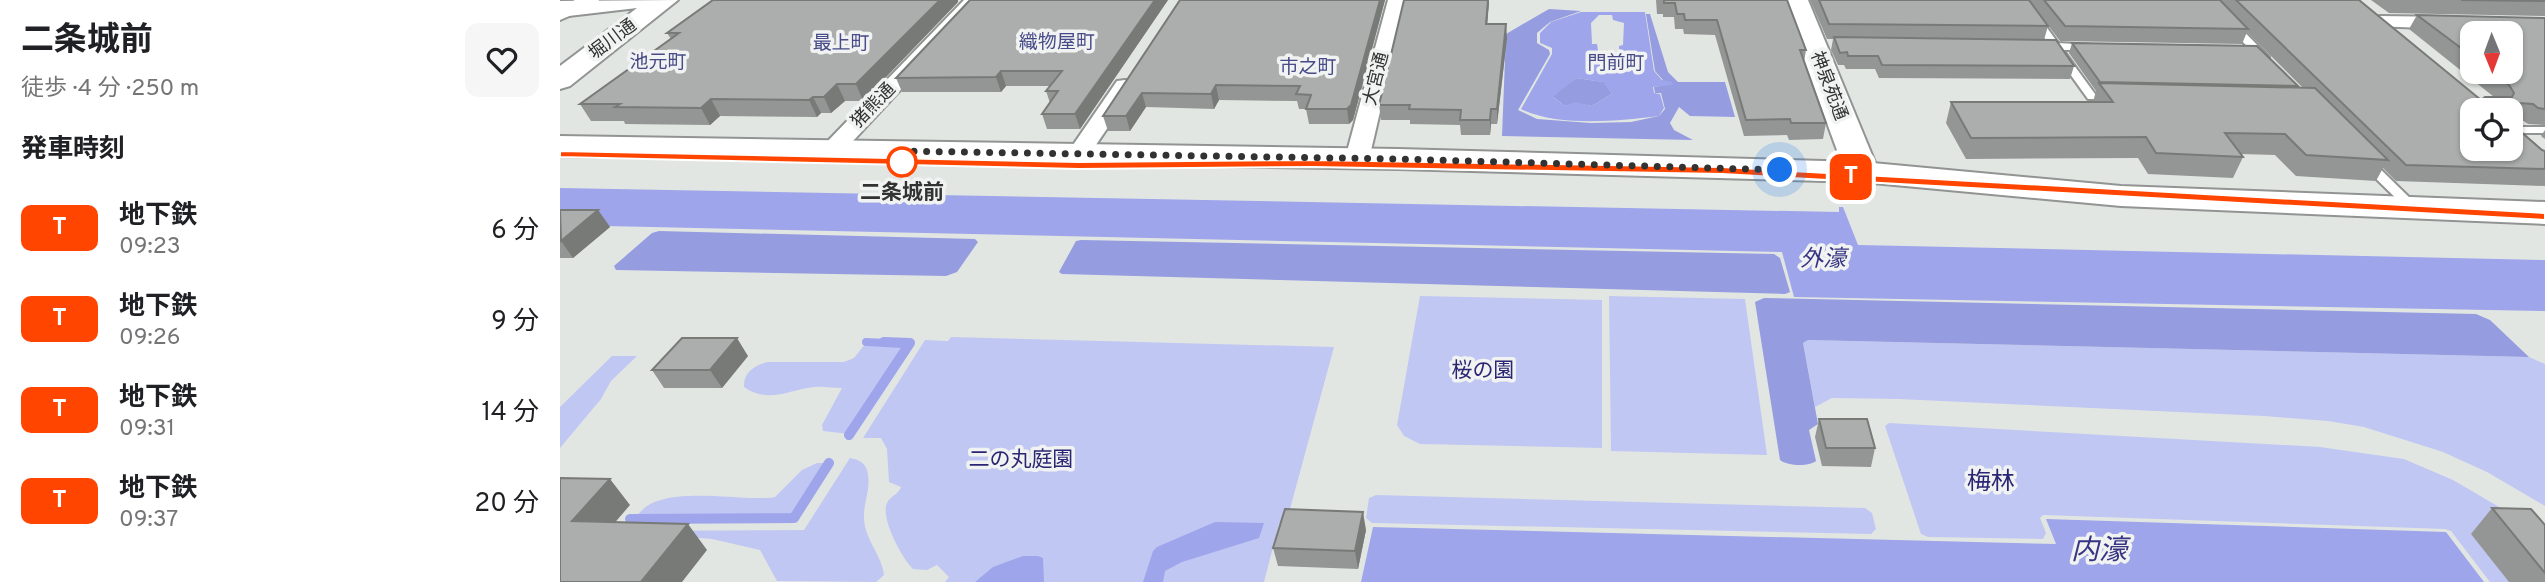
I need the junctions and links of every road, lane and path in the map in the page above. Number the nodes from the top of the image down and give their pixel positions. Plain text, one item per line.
1 (641, 0) edge
2 (665, 0) edge
3 (975, 0) edge
4 (1397, 0) edge
5 (1795, 0) edge
6 (2022, 0) edge
7 (2208, 0) edge
8 (583, 6) edge
9 (2371, 16) joint
10 (2460, 22) edge
11 (560, 38) edge
12 (2029, 46) edge
13 (2056, 46) junction
14 (2096, 47) edge
15 (2412, 48) edge
16 (2244, 50) edge
17 (2257, 50) junction
18 (1136, 68) edge
19 (2274, 68) edge
20 (560, 80) edge
21 (2119, 98) edge
22 (2523, 130) edge
23 (2545, 130) edge
24 (2523, 140) edge
25 (560, 146) edge
26 (832, 150) junction
27 (1079, 153) junction
28 (2362, 158) edge
29 (2545, 158) edge
30 (1357, 159) junction
31 (1861, 172) junction
32 (2411, 206) junction
33 (2545, 213) edge

1 - 8 main road
2 - 20 main road, 堀川通
3 - 26 street, 猪熊通
4 - 30 street, 大宮通
5 - 31 main road, 神泉苑通
6 - 13 lane
7 - 17 lane
8 - 11 main road, 堀川通
9 - 10 street
9 - 15 main road
12 - 13 lane
13 - 14 lane
13 - 21 lane
16 - 17 lane
17 - 19 lane
18 - 27 street
22 - 23 lane
24 - 29 main road
25 - 26 main road
26 - 27 main road
27 - 30 main road
28 - 32 lane
30 - 31 main road
31 - 32 main road
32 - 33 main road

